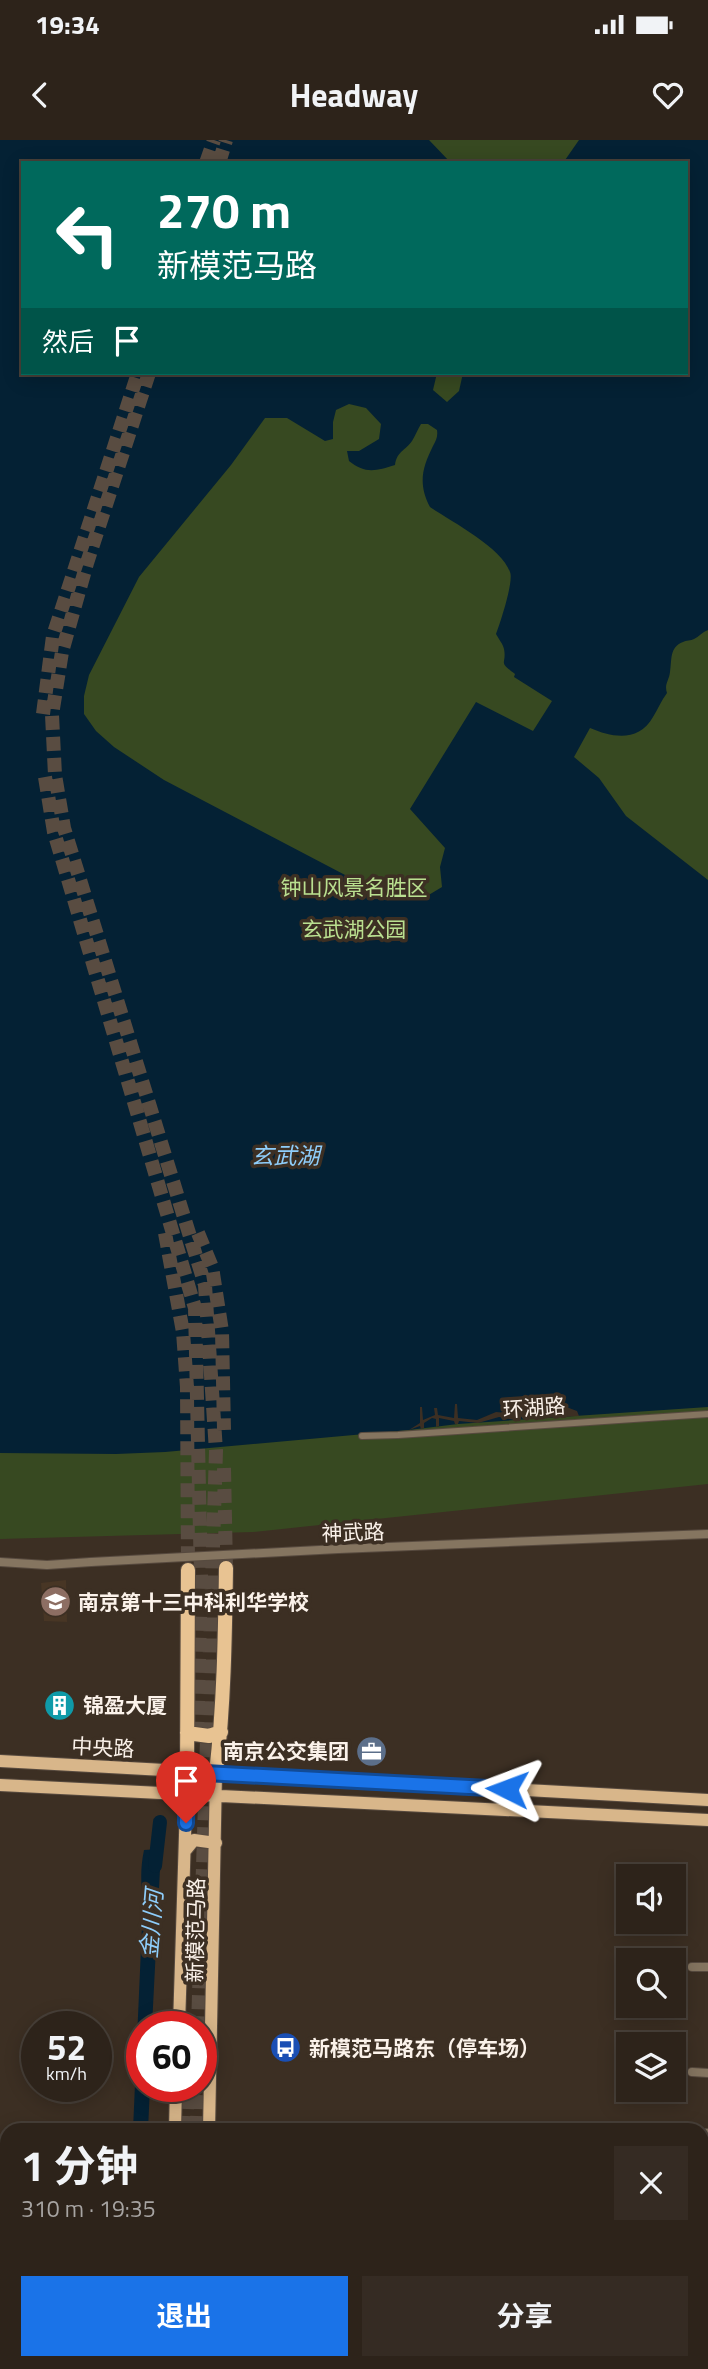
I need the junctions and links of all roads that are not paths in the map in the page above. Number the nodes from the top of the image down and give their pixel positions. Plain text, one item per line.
1 (708, 1414) edge
2 (362, 1436) dead end
3 (708, 1534) edge
4 (0, 1562) edge
5 (226, 1568) tunnel mouth
6 (188, 1570) tunnel mouth
7 (221, 1732) junction
8 (187, 1733) junction
9 (0, 1761) edge
10 (187, 1772) junction
11 (216, 1773) junction
12 (0, 1785) edge
13 (186, 1796) junction
14 (216, 1796) junction
15 (708, 1800) edge
16 (708, 1820) edge
17 (216, 1843) junction
18 (186, 1851) junction
19 (692, 1967) dead end
20 (708, 1968) edge
21 (180, 2011) edge
22 (692, 2073) dead end
23 (708, 2073) edge
24 (175, 2102) edge
25 (174, 2123) edge
26 (209, 2123) edge

1 - 2 street, 环湖路
3 - 4 street, 神武路, bridge
5 - 7 highway
6 - 8 highway
7 - 8 highway
7 - 11 highway
8 - 10 highway
9 - 10 main road, 中央路
10 - 11 main road, 中央路
10 - 13 main road, 新模范马路
11 - 14 main road, 新模范马路
11 - 15 main road, 中央路
12 - 13 main road, 中央路
13 - 14 main road, 中央路
13 - 18 main road, 新模范马路
14 - 16 main road, 中央路
14 - 17 main road, 新模范马路
17 - 18 main road
17 - 26 main road, 新模范马路
18 - 21 main road, 新模范马路
19 - 20 street
22 - 23 street
24 - 25 main road

